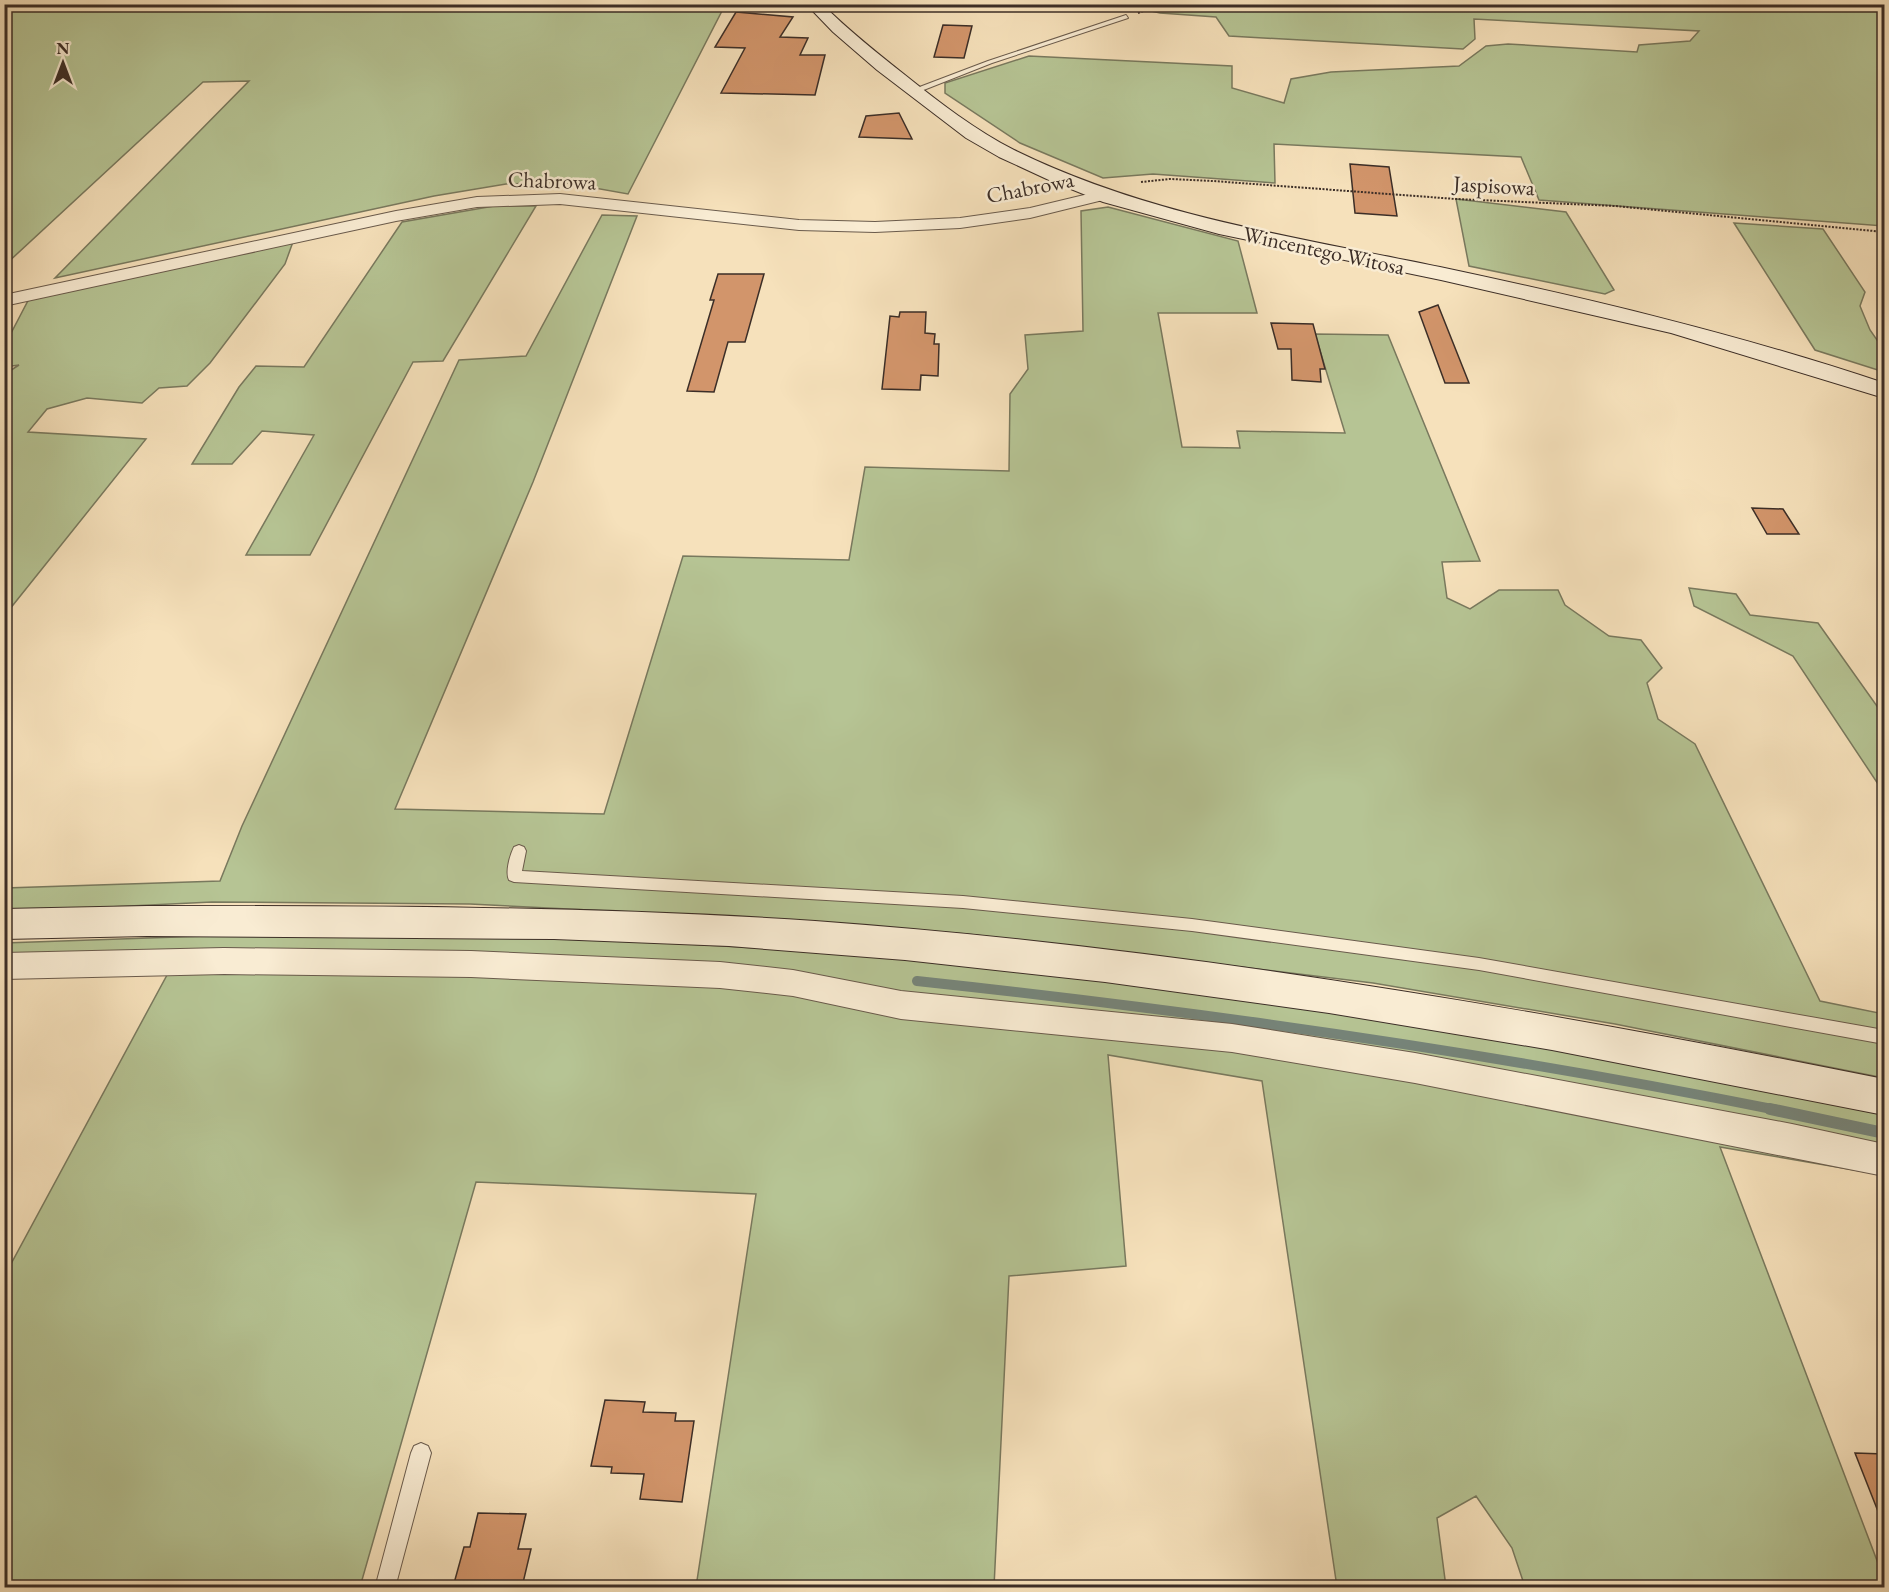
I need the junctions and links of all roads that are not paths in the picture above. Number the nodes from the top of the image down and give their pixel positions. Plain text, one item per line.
1 (813, 4) edge
2 (1126, 18) road end
3 (913, 91) junction
4 (1105, 195) junction
5 (4, 301) edge
6 (1884, 391) edge
7 (519, 851) dead end
8 (4, 924) edge
9 (4, 966) edge
10 (1884, 1037) edge
11 (1884, 1097) edge
12 (1884, 1160) edge
13 (421, 1453) dead end
14 (385, 1587) edge

1 - 3 main road, Wincentego Witosa
2 - 3 lane
3 - 4 main road, Wincentego Witosa
4 - 5 street, Chabrowa
4 - 6 main road, Wincentego Witosa
7 - 10 lane
8 - 11 main road
9 - 12 street
13 - 14 lane

